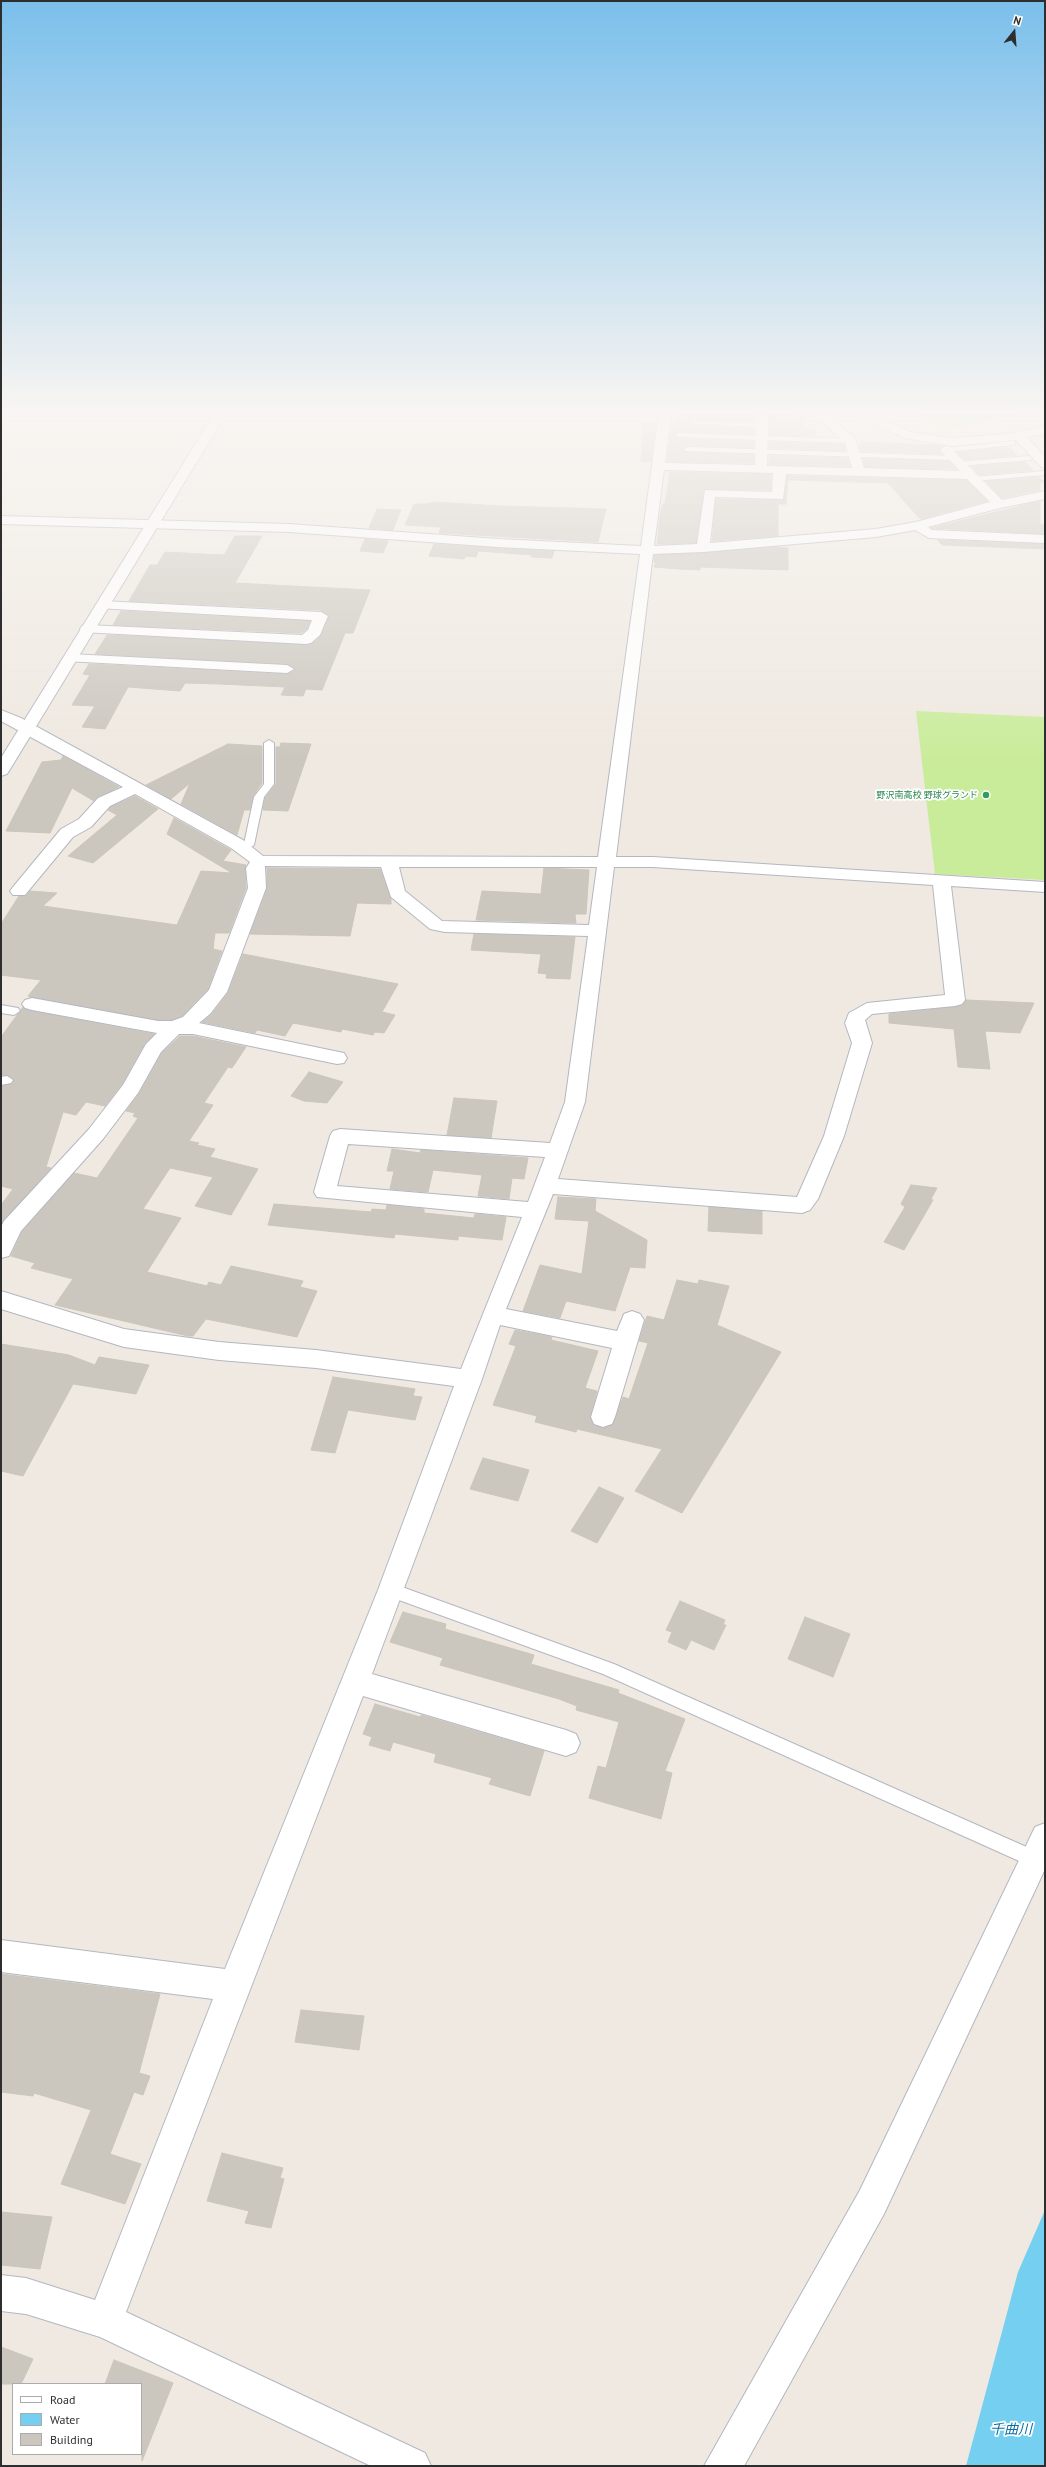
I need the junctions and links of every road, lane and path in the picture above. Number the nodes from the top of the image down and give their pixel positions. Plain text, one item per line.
1 (149, 529) edge
2 (305, 529) edge
3 (649, 529) edge
4 (705, 529) edge
5 (901, 529) edge
6 (922, 529) edge
7 (1045, 539) edge
8 (703, 548) junction
9 (646, 550) junction
10 (102, 605) junction
11 (87, 629) junction
12 (70, 658) junction
13 (287, 669) dead end
14 (1, 715) edge
15 (27, 728) junction
16 (269, 743) dead end
17 (1, 771) edge
18 (135, 788) junction
19 (244, 849) junction
20 (259, 861) junction
21 (607, 861) junction
22 (390, 863) junction
23 (941, 880) junction
24 (1045, 887) edge
25 (19, 891) dead end
26 (596, 930) junction
27 (32, 1004) dead end
28 (1, 1009) edge
29 (14, 1011) dead end
30 (175, 1027) junction
31 (337, 1058) dead end
32 (557, 1151) junction
33 (545, 1186) junction
34 (536, 1210) junction
35 (1, 1250) edge
36 (1, 1300) edge
37 (492, 1315) junction
38 (470, 1379) junction
39 (603, 1417) dead end
40 (391, 1590) junction
41 (354, 1681) junction
42 (566, 1743) dead end
43 (1039, 1848) edge
44 (1, 1956) edge
45 (234, 1986) junction
46 (1, 2293) edge
47 (105, 2321) junction
48 (412, 2466) edge
49 (723, 2466) edge

1 - 10 street
2 - 9 street
3 - 9 street
4 - 8 street
5 - 8 street
6 - 7 street
8 - 9 street
9 - 21 street
10 - 11 street
10 - 11 street
11 - 12 street
12 - 13 street
12 - 15 street
14 - 15 street
15 - 17 street
15 - 18 street
16 - 19 lane
18 - 19 street
18 - 25 street
19 - 20 street
20 - 22 street
20 - 30 street
21 - 22 street
21 - 23 street
21 - 26 street
22 - 26 street
23 - 24 street
23 - 33 street
26 - 32 street
27 - 30 street
28 - 29 lane
30 - 31 street
30 - 35 street
32 - 33 street
32 - 34 street
33 - 34 street
34 - 37 street
36 - 38 street
37 - 38 street
37 - 39 street
38 - 40 street
40 - 41 street
40 - 43 lane
41 - 42 street
41 - 45 street
43 - 49 street
44 - 45 street
45 - 47 street
46 - 47 street
47 - 48 street

